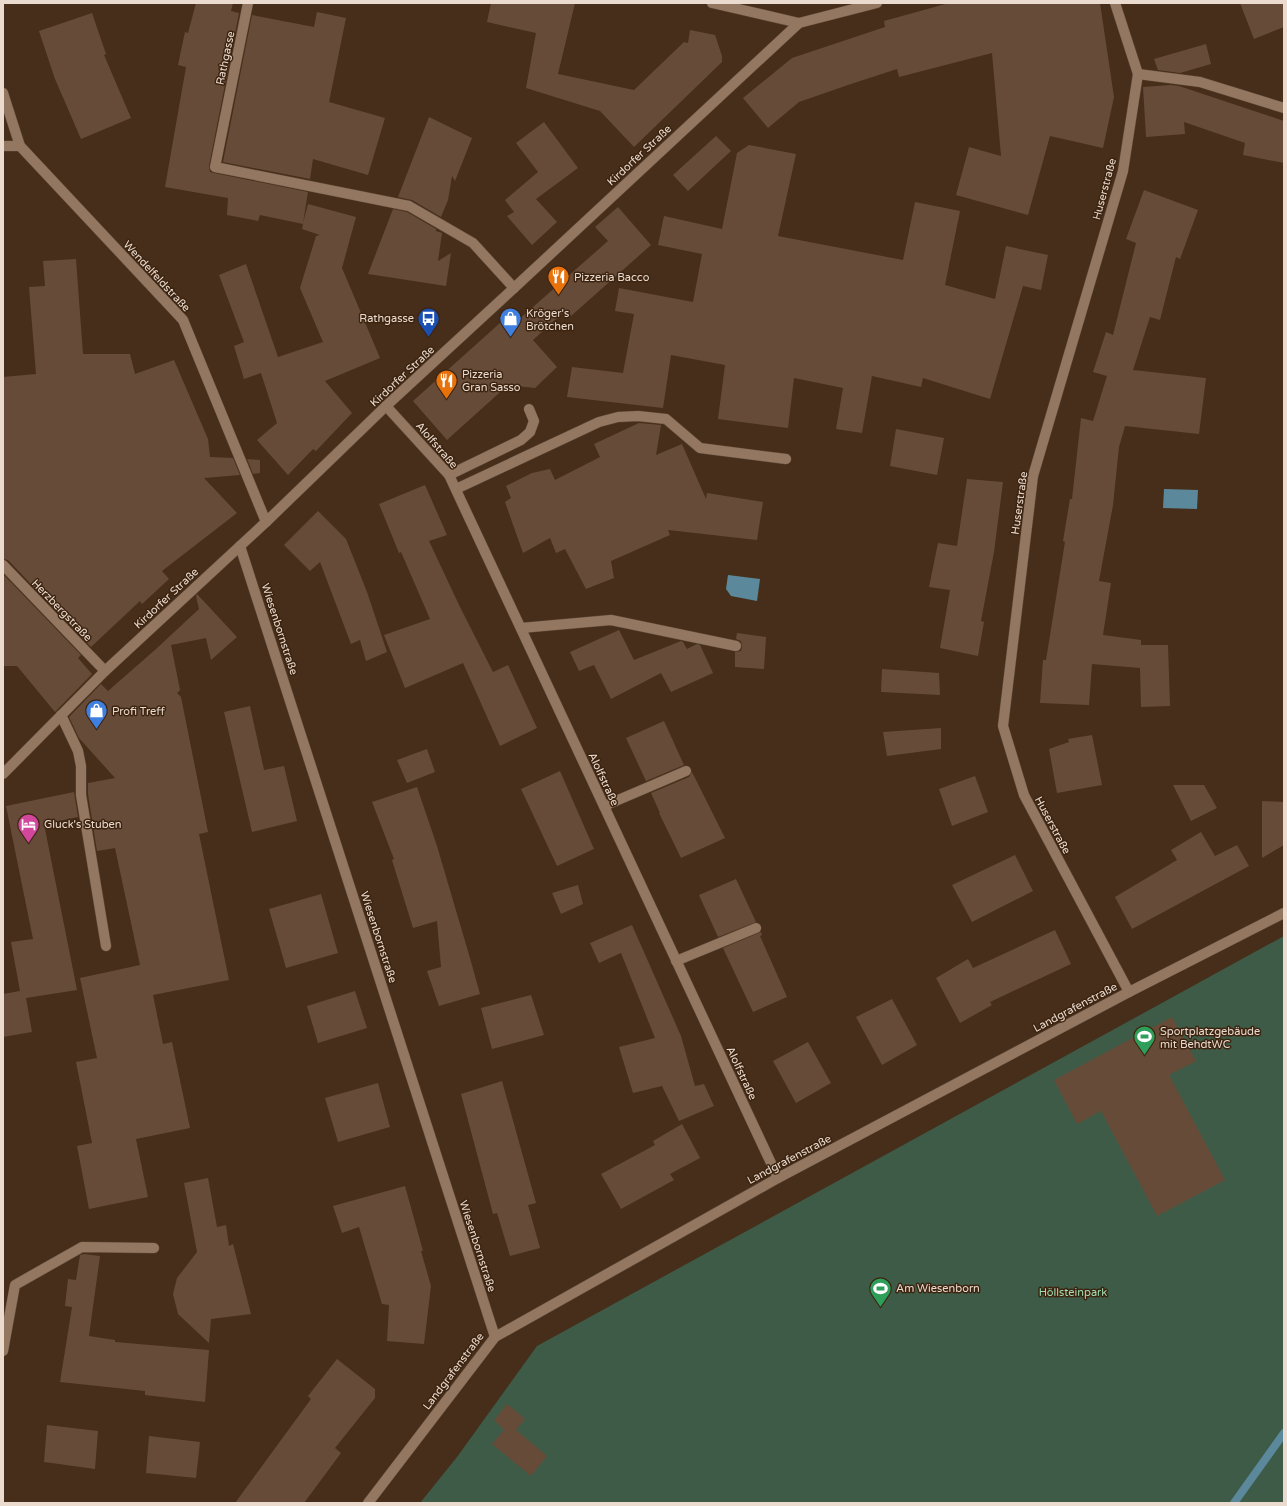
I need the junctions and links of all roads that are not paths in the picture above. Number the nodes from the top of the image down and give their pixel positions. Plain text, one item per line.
1 (248, 3) edge
2 (712, 3) edge
3 (877, 3) edge
4 (1115, 3) edge
5 (744, 7) edge
6 (799, 23) junction
7 (1138, 74) junction
8 (3, 93) edge
9 (1284, 108) edge
10 (3, 146) edge
11 (20, 146) junction
12 (514, 288) junction
13 (386, 406) junction
14 (529, 409) dead end
15 (786, 459) dead end
16 (448, 475) junction
17 (456, 489) junction
18 (266, 522) junction
19 (240, 546) junction
20 (3, 565) edge
21 (521, 628) junction
22 (736, 646) dead end
23 (105, 671) junction
24 (61, 715) junction
25 (686, 771) dead end
26 (3, 774) edge
27 (604, 806) junction
28 (1284, 913) edge
29 (756, 928) dead end
30 (106, 946) dead end
31 (676, 961) junction
32 (1129, 992) junction
33 (778, 1178) junction
34 (154, 1248) dead end
35 (495, 1337) junction
36 (3, 1351) edge
37 (368, 1503) edge

1 - 12 street, Rathgasse
2 - 5 street
3 - 6 street, Kirdorfer Straße
4 - 7 street, Huserstraße
5 - 6 street
6 - 12 street, Kirdorfer Straße
7 - 9 street
7 - 32 street, Huserstraße
8 - 11 street, Wendelfeldstraße
10 - 11 street
11 - 18 street, Wendelfeldstraße
12 - 13 street, Kirdorfer Straße
13 - 16 street, Alolfstraße
13 - 18 street, Kirdorfer Straße
14 - 16 street
15 - 17 street
16 - 17 street, Alolfstraße
17 - 21 street, Alolfstraße
18 - 19 street, Kirdorfer Straße
19 - 23 street, Kirdorfer Straße
19 - 35 street, Wiesenbornstraße
20 - 23 street, Herzbergstraße
21 - 22 street
21 - 27 street, Alolfstraße
23 - 24 street, Kirdorfer Straße
24 - 26 street, Kirdorfer Straße
24 - 30 street
25 - 27 street
27 - 31 street, Alolfstraße
28 - 32 street, Landgrafenstraße
29 - 31 street
31 - 33 street, Alolfstraße
32 - 33 street, Landgrafenstraße
33 - 35 street, Landgrafenstraße
34 - 36 street
35 - 37 street, Landgrafenstraße

